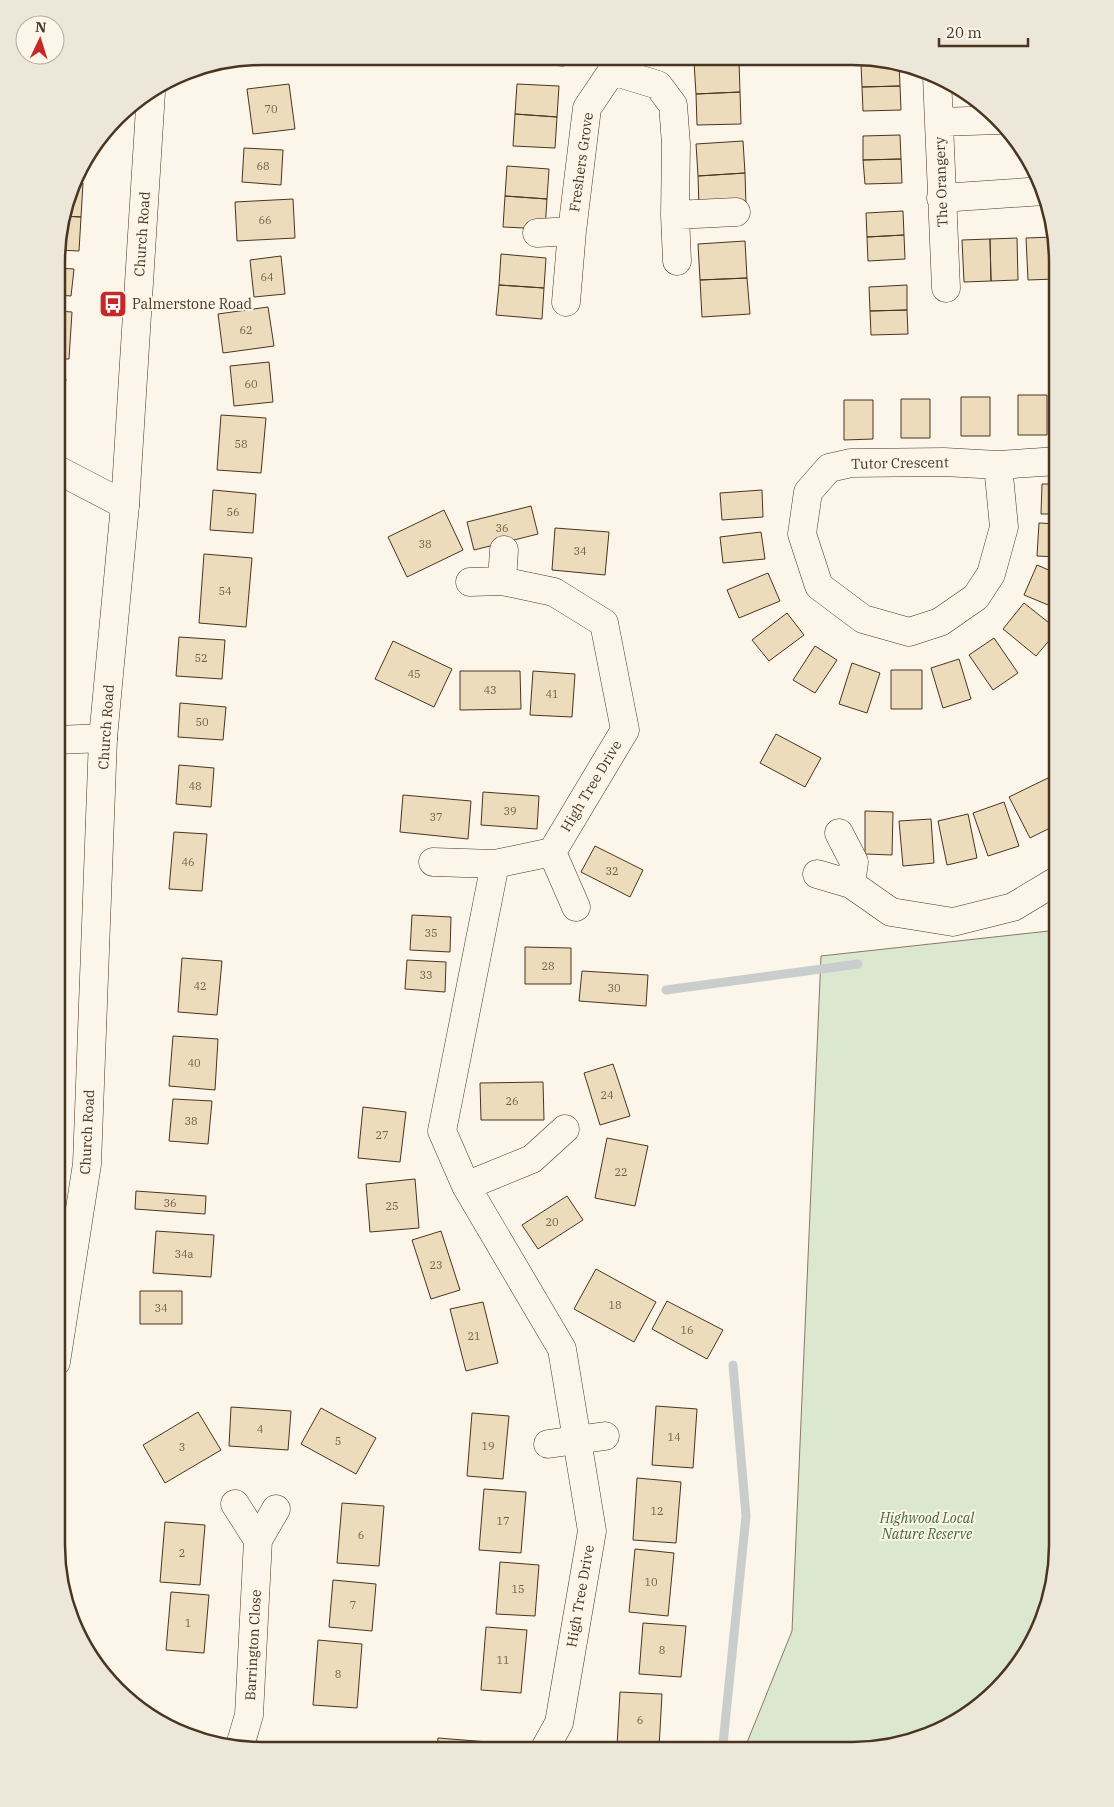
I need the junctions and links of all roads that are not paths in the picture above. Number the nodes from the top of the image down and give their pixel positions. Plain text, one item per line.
1 (611, 65) edge
2 (614, 65) edge
3 (938, 85) edge
4 (151, 99) edge
5 (988, 120) edge
6 (939, 122) junction
7 (1036, 192) edge
8 (942, 198) junction
9 (736, 212) dead end
10 (675, 215) junction
11 (572, 231) junction
12 (537, 232) dead end
13 (677, 261) dead end
14 (946, 288) dead end
15 (566, 302) dead end
16 (1049, 462) edge
17 (998, 465) junction
18 (65, 474) edge
19 (125, 505) junction
20 (504, 550) dead end
21 (502, 581) junction
22 (470, 582) dead end
23 (104, 738) junction
24 (65, 740) edge
25 (839, 833) dead end
26 (552, 852) junction
27 (433, 862) dead end
28 (495, 864) junction
29 (817, 874) dead end
30 (850, 884) junction
31 (1049, 885) edge
32 (576, 907) dead end
33 (565, 1130) dead end
34 (466, 1186) junction
35 (65, 1305) edge
36 (605, 1436) dead end
37 (577, 1439) junction
38 (548, 1444) dead end
39 (234, 1504) dead end
40 (276, 1509) dead end
41 (258, 1540) junction
42 (241, 1741) edge
43 (548, 1742) edge

1 - 11 street, Freshers Grove
2 - 10 street, Freshers Grove
3 - 6 street, The Orangery
4 - 19 street, Church Road
5 - 6 street
6 - 8 street, The Orangery
7 - 8 street
8 - 14 street, The Orangery
9 - 10 street
10 - 13 street, Freshers Grove
11 - 12 street, Freshers Grove
11 - 15 street, Freshers Grove
16 - 17 street, Tutor Crescent
17 - 17 street, Tutor Crescent
18 - 19 street
19 - 23 street, Church Road
20 - 21 street
21 - 22 street, High Tree Drive
21 - 26 street, High Tree Drive
23 - 24 street
23 - 35 street, Church Road
25 - 30 street
26 - 28 street
26 - 32 street
27 - 28 street
28 - 34 street, High Tree Drive
29 - 30 street
30 - 31 street
33 - 34 street
34 - 37 street, High Tree Drive
36 - 37 street
37 - 38 street
37 - 43 street, High Tree Drive
39 - 41 street
40 - 41 street, Barrington Close
41 - 42 street, Barrington Close

